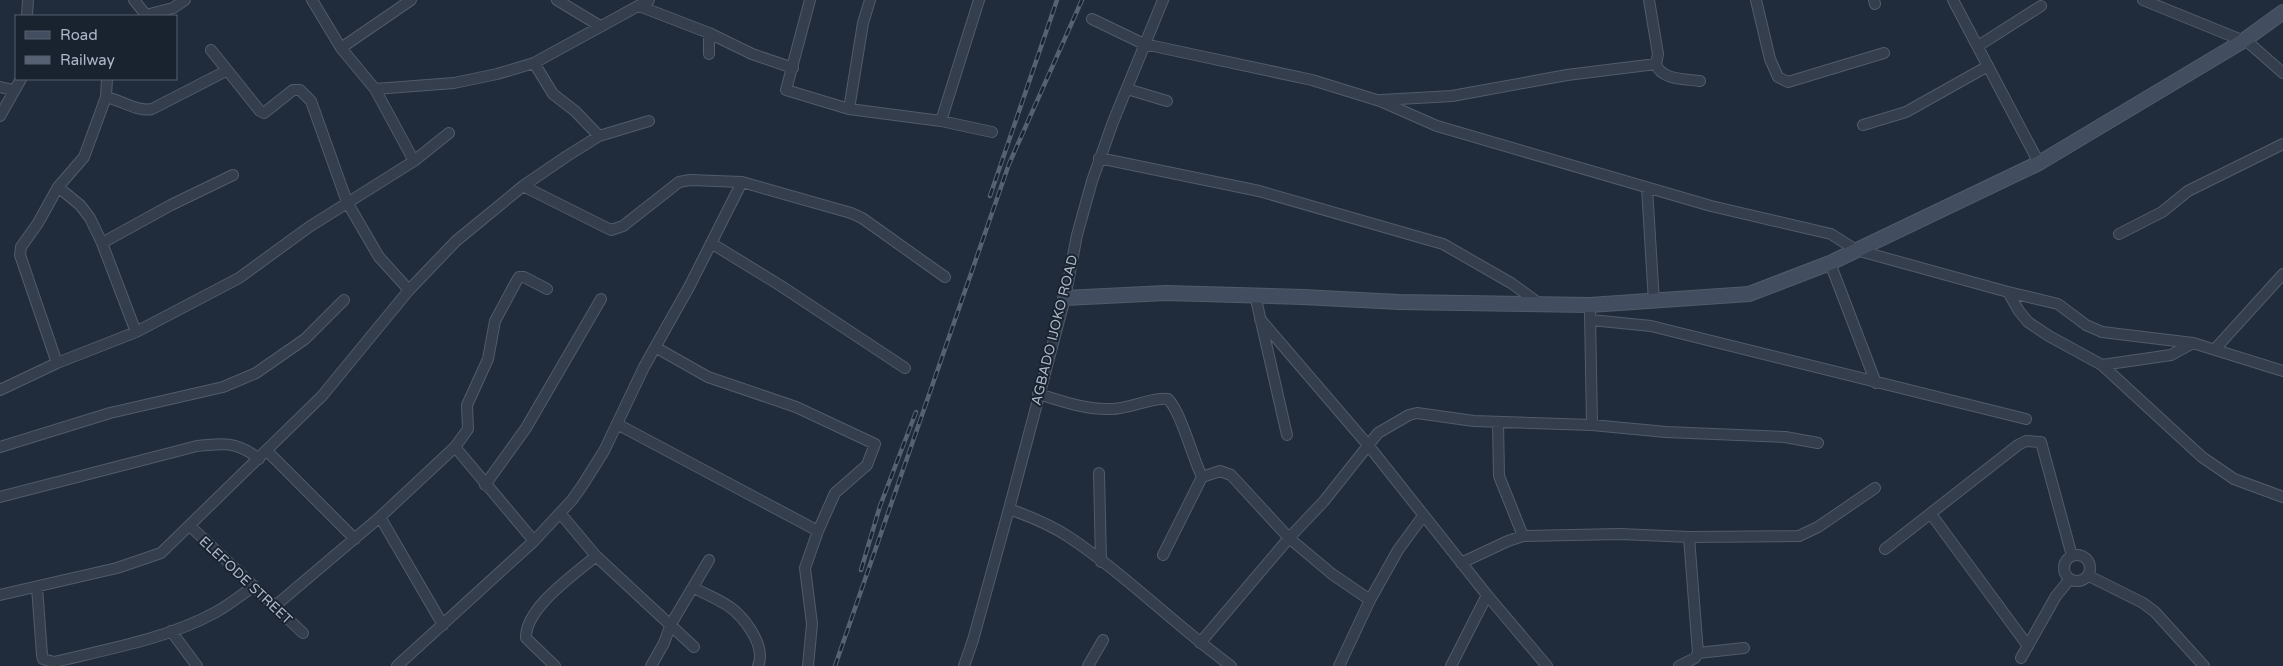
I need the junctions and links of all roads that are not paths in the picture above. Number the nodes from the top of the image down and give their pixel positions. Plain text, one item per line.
1 (28, 0) edge
2 (134, 0) edge
3 (185, 0) edge
4 (312, 0) edge
5 (411, 0) edge
6 (557, 0) edge
7 (649, 0) edge
8 (810, 0) edge
9 (870, 0) edge
10 (979, 0) edge
11 (1163, 0) edge
12 (1649, 0) edge
13 (1756, 0) edge
14 (1953, 0) edge
15 (2143, 0) edge
16 (639, 6) junction
17 (2041, 6) dead end
18 (2283, 12) edge
19 (27, 15) edge
20 (144, 15) edge
21 (148, 15) edge
22 (1092, 19) dead end
23 (600, 26) junction
24 (708, 33) junction
25 (2243, 41) junction
26 (1144, 44) junction
27 (1978, 46) junction
28 (341, 48) junction
29 (211, 50) dead end
30 (709, 54) dead end
31 (1884, 54) dead end
32 (534, 62) junction
33 (1656, 64) junction
34 (1988, 66) junction
35 (794, 68) junction
36 (226, 71) junction
37 (2283, 73) edge
38 (20, 80) edge
39 (107, 80) edge
40 (1700, 81) dead end
41 (0, 87) edge
42 (375, 89) junction
43 (1126, 89) junction
44 (13, 90) junction
45 (106, 97) junction
46 (1380, 100) junction
47 (1167, 101) dead end
48 (849, 109) junction
49 (0, 116) edge
50 (941, 120) junction
51 (649, 121) dead end
52 (1863, 125) dead end
53 (992, 132) dead end
54 (449, 133) dead end
55 (599, 136) junction
56 (2283, 144) edge
57 (1099, 158) junction
58 (414, 161) junction
59 (2039, 163) junction
60 (233, 175) dead end
61 (742, 182) junction
62 (523, 186) junction
63 (58, 187) junction
64 (1647, 188) junction
65 (347, 202) junction
66 (2119, 234) dead end
67 (102, 243) junction
68 (711, 243) junction
69 (1856, 250) junction
70 (1830, 263) junction
71 (2283, 274) edge
72 (945, 278) dead end
73 (547, 289) dead end
74 (409, 290) junction
75 (2008, 292) junction
76 (1255, 295) junction
77 (1065, 298) junction
78 (601, 299) dead end
79 (344, 300) dead end
80 (1654, 302) junction
81 (1541, 305) junction
82 (1590, 305) junction
83 (1260, 319) junction
84 (1590, 320) junction
85 (136, 332) junction
86 (2193, 342) junction
87 (655, 347) junction
88 (2215, 349) junction
89 (57, 363) junction
90 (2102, 365) junction
91 (905, 368) dead end
92 (2283, 371) edge
93 (1876, 383) junction
94 (0, 390) edge
95 (1038, 394) junction
96 (2026, 419) dead end
97 (1498, 422) junction
98 (617, 424) junction
99 (1592, 425) junction
100 (1287, 435) dead end
101 (1818, 443) dead end
102 (1368, 445) junction
103 (0, 447) edge
104 (455, 447) junction
105 (267, 451) junction
106 (259, 459) junction
107 (1099, 473) dead end
108 (1202, 477) junction
109 (485, 485) junction
110 (1876, 488) dead end
111 (2283, 496) edge
112 (0, 497) edge
113 (1009, 509) junction
114 (560, 513) junction
115 (1931, 514) junction
116 (1423, 516) junction
117 (380, 517) junction
118 (190, 526) junction
119 (818, 531) junction
120 (1523, 536) junction
121 (1689, 537) junction
122 (1289, 538) junction
123 (355, 539) junction
124 (534, 541) junction
125 (1885, 549) dead end
126 (1163, 555) dead end
127 (596, 556) junction
128 (2072, 556) junction
129 (709, 560) dead end
130 (1102, 562) junction
131 (1461, 563) junction
132 (2088, 576) junction
133 (2070, 579) junction
134 (254, 586) junction
135 (38, 587) junction
136 (693, 587) junction
137 (0, 595) edge
138 (1487, 595) junction
139 (1370, 600) junction
140 (274, 606) junction
141 (671, 624) junction
142 (444, 625) junction
143 (171, 631) junction
144 (303, 634) dead end
145 (1103, 640) dead end
146 (1200, 643) junction
147 (2028, 646) junction
148 (694, 647) dead end
149 (1744, 648) dead end
150 (1698, 652) junction
151 (2021, 658) dead end
152 (760, 665) edge
153 (197, 666) edge
154 (397, 666) edge
155 (555, 666) edge
156 (651, 666) edge
157 (808, 666) edge
158 (964, 666) edge
159 (1088, 666) edge
160 (1231, 666) edge
161 (1339, 666) edge
162 (1451, 666) edge
163 (1547, 666) edge
164 (1680, 666) edge
165 (2204, 666) edge

1 - 19 street
2 - 20 street
3 - 21 street
4 - 28 street
5 - 28 street
6 - 23 street
7 - 16 street
8 - 35 street
9 - 48 street
10 - 50 street
11 - 26 street, AGBADO IJOKO ROAD
12 - 33 street
13 - 31 street
14 - 27 street
15 - 25 street
16 - 23 street
16 - 24 street
17 - 27 street
18 - 25 main road
22 - 26 street
23 - 32 street
24 - 30 street
24 - 35 street
25 - 37 street
25 - 59 main road
26 - 43 street, AGBADO IJOKO ROAD
26 - 46 street
27 - 34 street
28 - 42 street
29 - 36 street
32 - 42 street
32 - 55 street
33 - 40 street
33 - 46 street
34 - 52 street
34 - 59 street
35 - 48 street
36 - 45 street
36 - 65 street
38 - 44 street
39 - 45 street
41 - 44 street
42 - 58 street
43 - 47 street
43 - 57 street, AGBADO IJOKO ROAD
44 - 49 street
45 - 63 street
46 - 64 street
48 - 50 street
50 - 53 street
51 - 55 street
54 - 58 street
55 - 62 street
56 - 66 street
57 - 77 street, AGBADO IJOKO ROAD
57 - 81 street
58 - 65 street
59 - 69 main road
60 - 67 street
61 - 62 street
61 - 68 street
61 - 72 street
62 - 74 street
63 - 67 street
63 - 89 street
64 - 69 street
64 - 80 street
65 - 74 street
65 - 85 street
67 - 85 street
68 - 87 street
68 - 91 street
69 - 70 main road
69 - 75 street
70 - 80 main road
70 - 93 street
71 - 88 street
73 - 104 street
74 - 105 street
75 - 86 street
75 - 90 street
76 - 77 main road
76 - 81 main road
76 - 83 street
77 - 95 street, AGBADO IJOKO ROAD
78 - 109 street
79 - 103 street
80 - 82 main road
81 - 82 main road
82 - 84 street
83 - 100 street
83 - 102 street
84 - 93 street
84 - 99 street
85 - 89 street
86 - 88 street
86 - 90 street
87 - 98 street
87 - 119 street
88 - 92 street
89 - 94 street
90 - 111 street
93 - 96 street
95 - 108 street
95 - 113 street, AGBADO IJOKO ROAD
97 - 99 street
97 - 102 street
97 - 120 street
98 - 114 street
98 - 119 street
99 - 101 street
102 - 116 street
102 - 122 street
104 - 109 street
104 - 117 street
105 - 106 street
105 - 123 street
106 - 112 street
106 - 118 street
107 - 130 street
108 - 122 street
108 - 126 street
109 - 124 street
110 - 121 street
113 - 130 street
113 - 158 street, AGBADO IJOKO ROAD
114 - 124 street
114 - 127 street
115 - 125 street
115 - 128 street
115 - 147 street
116 - 131 street
116 - 139 street
117 - 123 street
117 - 142 street
118 - 134 street, ELEFODE STREET
118 - 135 street
119 - 157 street
120 - 121 street
120 - 131 street
121 - 150 street
122 - 139 street
122 - 146 street
123 - 140 street
124 - 142 street
127 - 141 street
127 - 155 street
128 - 132 street
128 - 133 street
129 - 136 street
130 - 146 street
131 - 138 street
132 - 133 street
132 - 165 street
133 - 147 street
134 - 140 street, ELEFODE STREET
134 - 143 street
135 - 137 street
135 - 143 street
136 - 141 street
136 - 152 street
138 - 162 street
138 - 163 street
139 - 161 street
140 - 144 street, ELEFODE STREET
141 - 148 street
141 - 156 street
142 - 154 street
143 - 153 street
145 - 159 street
146 - 160 street
147 - 151 street
149 - 150 street
150 - 164 street

